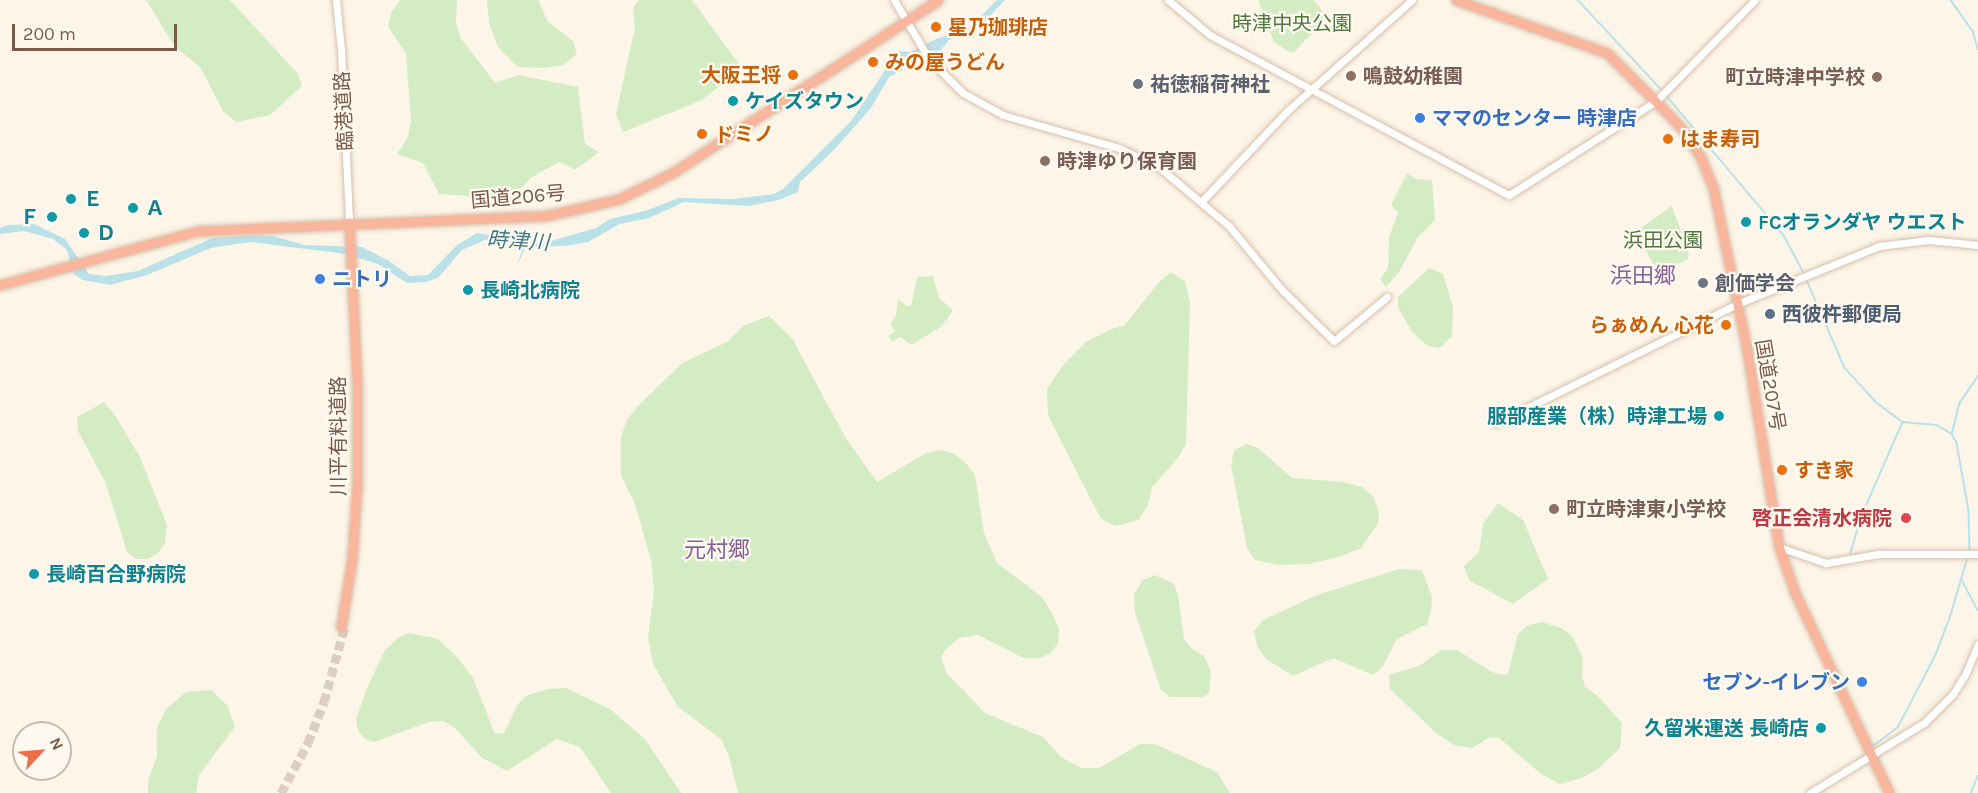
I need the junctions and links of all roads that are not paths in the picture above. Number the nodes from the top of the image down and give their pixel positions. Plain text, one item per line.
1 (336, 0) edge
2 (894, 0) edge
3 (938, 0) edge
4 (1168, 0) edge
5 (1412, 0) edge
6 (1456, 0) edge
7 (1755, 0) edge
8 (906, 22) junction
9 (1309, 90) junction
10 (1658, 98) junction
11 (1203, 201) junction
12 (349, 222) junction
13 (1977, 245) edge
14 (0, 285) edge
15 (1387, 297) dead end
16 (1737, 304) junction
17 (1496, 423) dead end
18 (1779, 547) junction
19 (1978, 554) edge
20 (343, 627) tunnel mouth
21 (1978, 645) edge
22 (1872, 756) junction
23 (1810, 793) edge
24 (1889, 793) edge

1 - 12 street, 臨港道路
2 - 8 street
3 - 8 highway, 国道206号
4 - 9 street
5 - 9 street
6 - 10 highway, 国道207号
7 - 10 street
8 - 11 street
8 - 12 highway, 国道206号
9 - 10 street
9 - 11 street
10 - 16 highway, 国道207号
11 - 15 street
12 - 14 highway, 国道206号
12 - 20 highway, 川平有料道路
13 - 16 street
16 - 17 street
16 - 18 highway, 国道207号
18 - 19 street
18 - 22 highway, 国道207号
21 - 22 street
22 - 23 street
22 - 24 highway, 国道207号

